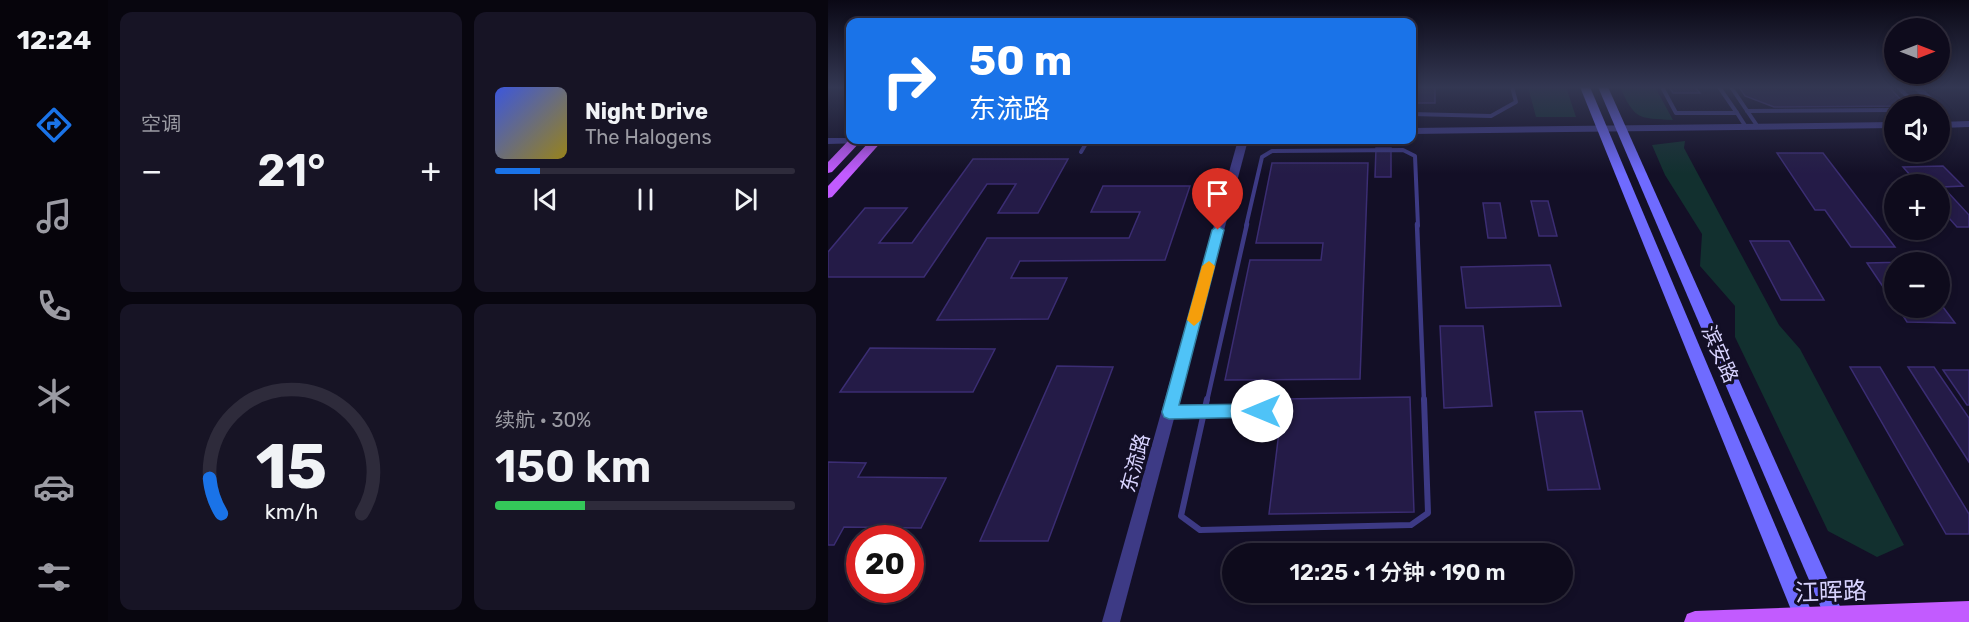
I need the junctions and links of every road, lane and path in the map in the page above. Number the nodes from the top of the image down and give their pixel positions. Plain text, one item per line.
1 (1597, 116) edge
2 (1616, 116) edge
3 (1739, 116) edge
4 (1751, 116) edge
5 (1950, 120) edge
6 (1950, 124) edge
7 (1955, 124) junction
8 (1969, 124) edge
9 (1884, 125) edge
10 (1746, 127) junction
11 (1759, 127) junction
12 (1621, 128) junction
13 (1602, 129) junction
14 (1416, 131) edge
15 (846, 140) edge
16 (828, 141) edge
17 (854, 144) edge
18 (873, 144) edge
19 (1086, 144) edge
20 (1242, 144) edge
21 (1081, 152) dead end
22 (828, 169) edge
23 (828, 195) edge
24 (1207, 410) junction
25 (1262, 411) dead end
26 (1169, 412) junction
27 (1969, 612) edge
28 (1837, 620) edge
29 (1805, 621) edge
30 (1112, 622) edge
31 (1695, 622) edge

1 - 13 main road, 滨安路
2 - 12 main road, 滨安路
3 - 10 lane
4 - 11 lane
5 - 7 street
6 - 7 street
7 - 8 street
9 - 11 street
10 - 11 street
10 - 12 street
12 - 13 street
12 - 28 main road, 滨安路
13 - 14 street
13 - 29 main road, 滨安路
15 - 16 street
17 - 22 main road
18 - 23 main road
19 - 21 lane
20 - 26 street, 东流路
24 - 24 lane
24 - 25 lane
24 - 26 lane
26 - 30 street, 东流路
27 - 28 main road, 江晖路
28 - 29 main road, 江晖路
29 - 31 main road, 江晖路

